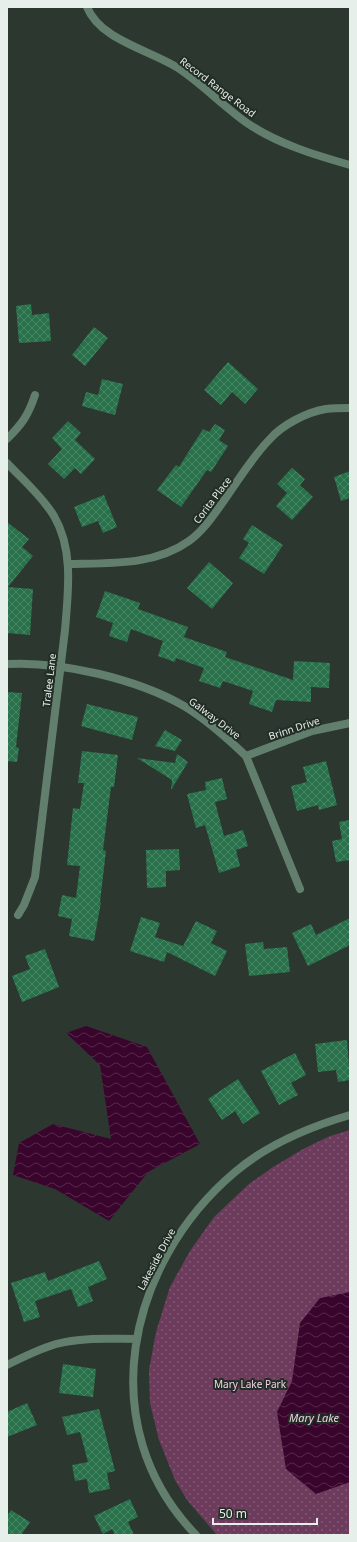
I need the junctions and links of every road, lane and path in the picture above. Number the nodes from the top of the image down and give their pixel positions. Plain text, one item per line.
1 (87, 7) edge
2 (350, 166) edge
3 (35, 395) dead end
4 (350, 408) edge
5 (7, 439) edge
6 (7, 462) edge
7 (68, 564) junction
8 (7, 664) edge
9 (61, 668) junction
10 (350, 723) edge
11 (246, 756) junction
12 (300, 889) dead end
13 (18, 915) dead end
14 (350, 1115) edge
15 (137, 1339) junction
16 (7, 1365) edge
17 (196, 1535) edge

1 - 2 street, Record Range Road
3 - 5 street
4 - 7 street, Corita Place
6 - 7 street, Tralee Lane
7 - 9 street, Tralee Lane
8 - 9 street, Galway Drive
9 - 11 street, Galway Drive
9 - 13 street, Tralee Lane
10 - 11 street, Brinn Drive
11 - 12 street, Galway Drive
14 - 15 street, Lakeside Drive
15 - 16 street
15 - 17 street, Lakeside Drive

